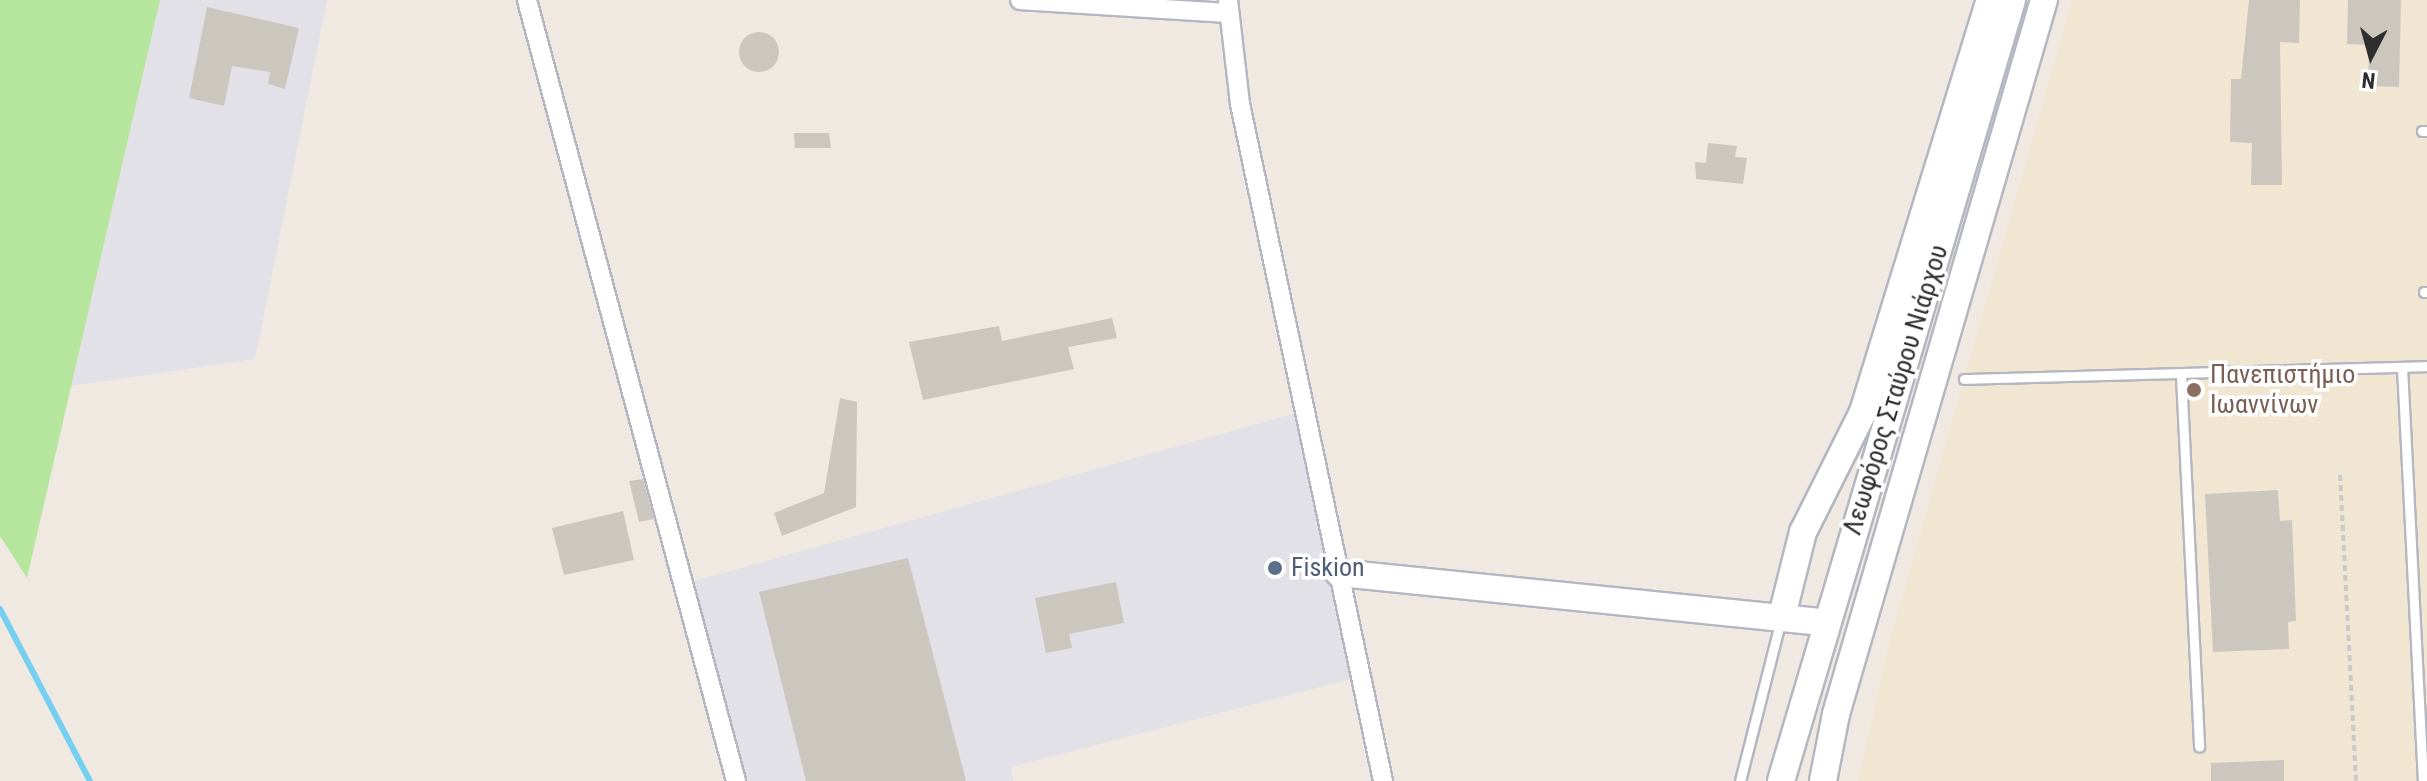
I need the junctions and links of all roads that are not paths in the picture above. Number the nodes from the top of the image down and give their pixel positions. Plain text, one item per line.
1 (527, 0) edge
2 (1020, 0) edge
3 (1990, 0) edge
4 (2012, 0) edge
5 (2044, 0) edge
6 (1227, 6) edge
7 (2427, 366) edge
8 (2402, 367) junction
9 (2181, 376) junction
10 (1964, 379) dead end
11 (1339, 573) junction
12 (1782, 616) junction
13 (1822, 622) junction
14 (2199, 747) dead end
15 (736, 781) edge
16 (1383, 781) edge
17 (1740, 781) edge
18 (1781, 781) edge
19 (1823, 781) edge
20 (2423, 781) edge

1 - 15 street
2 - 6 street
3 - 12 main road
4 - 13 main road, Λεωφόρος Σταύρου Νιάρχου
5 - 19 main road, Λεωφόρος Σταύρου Νιάρχου
6 - 11 street
7 - 8 lane
8 - 9 lane
8 - 20 lane
9 - 10 lane
9 - 14 lane
11 - 12 main road
11 - 16 street
12 - 13 main road
12 - 17 lane
13 - 18 main road, Λεωφόρος Σταύρου Νιάρχου

